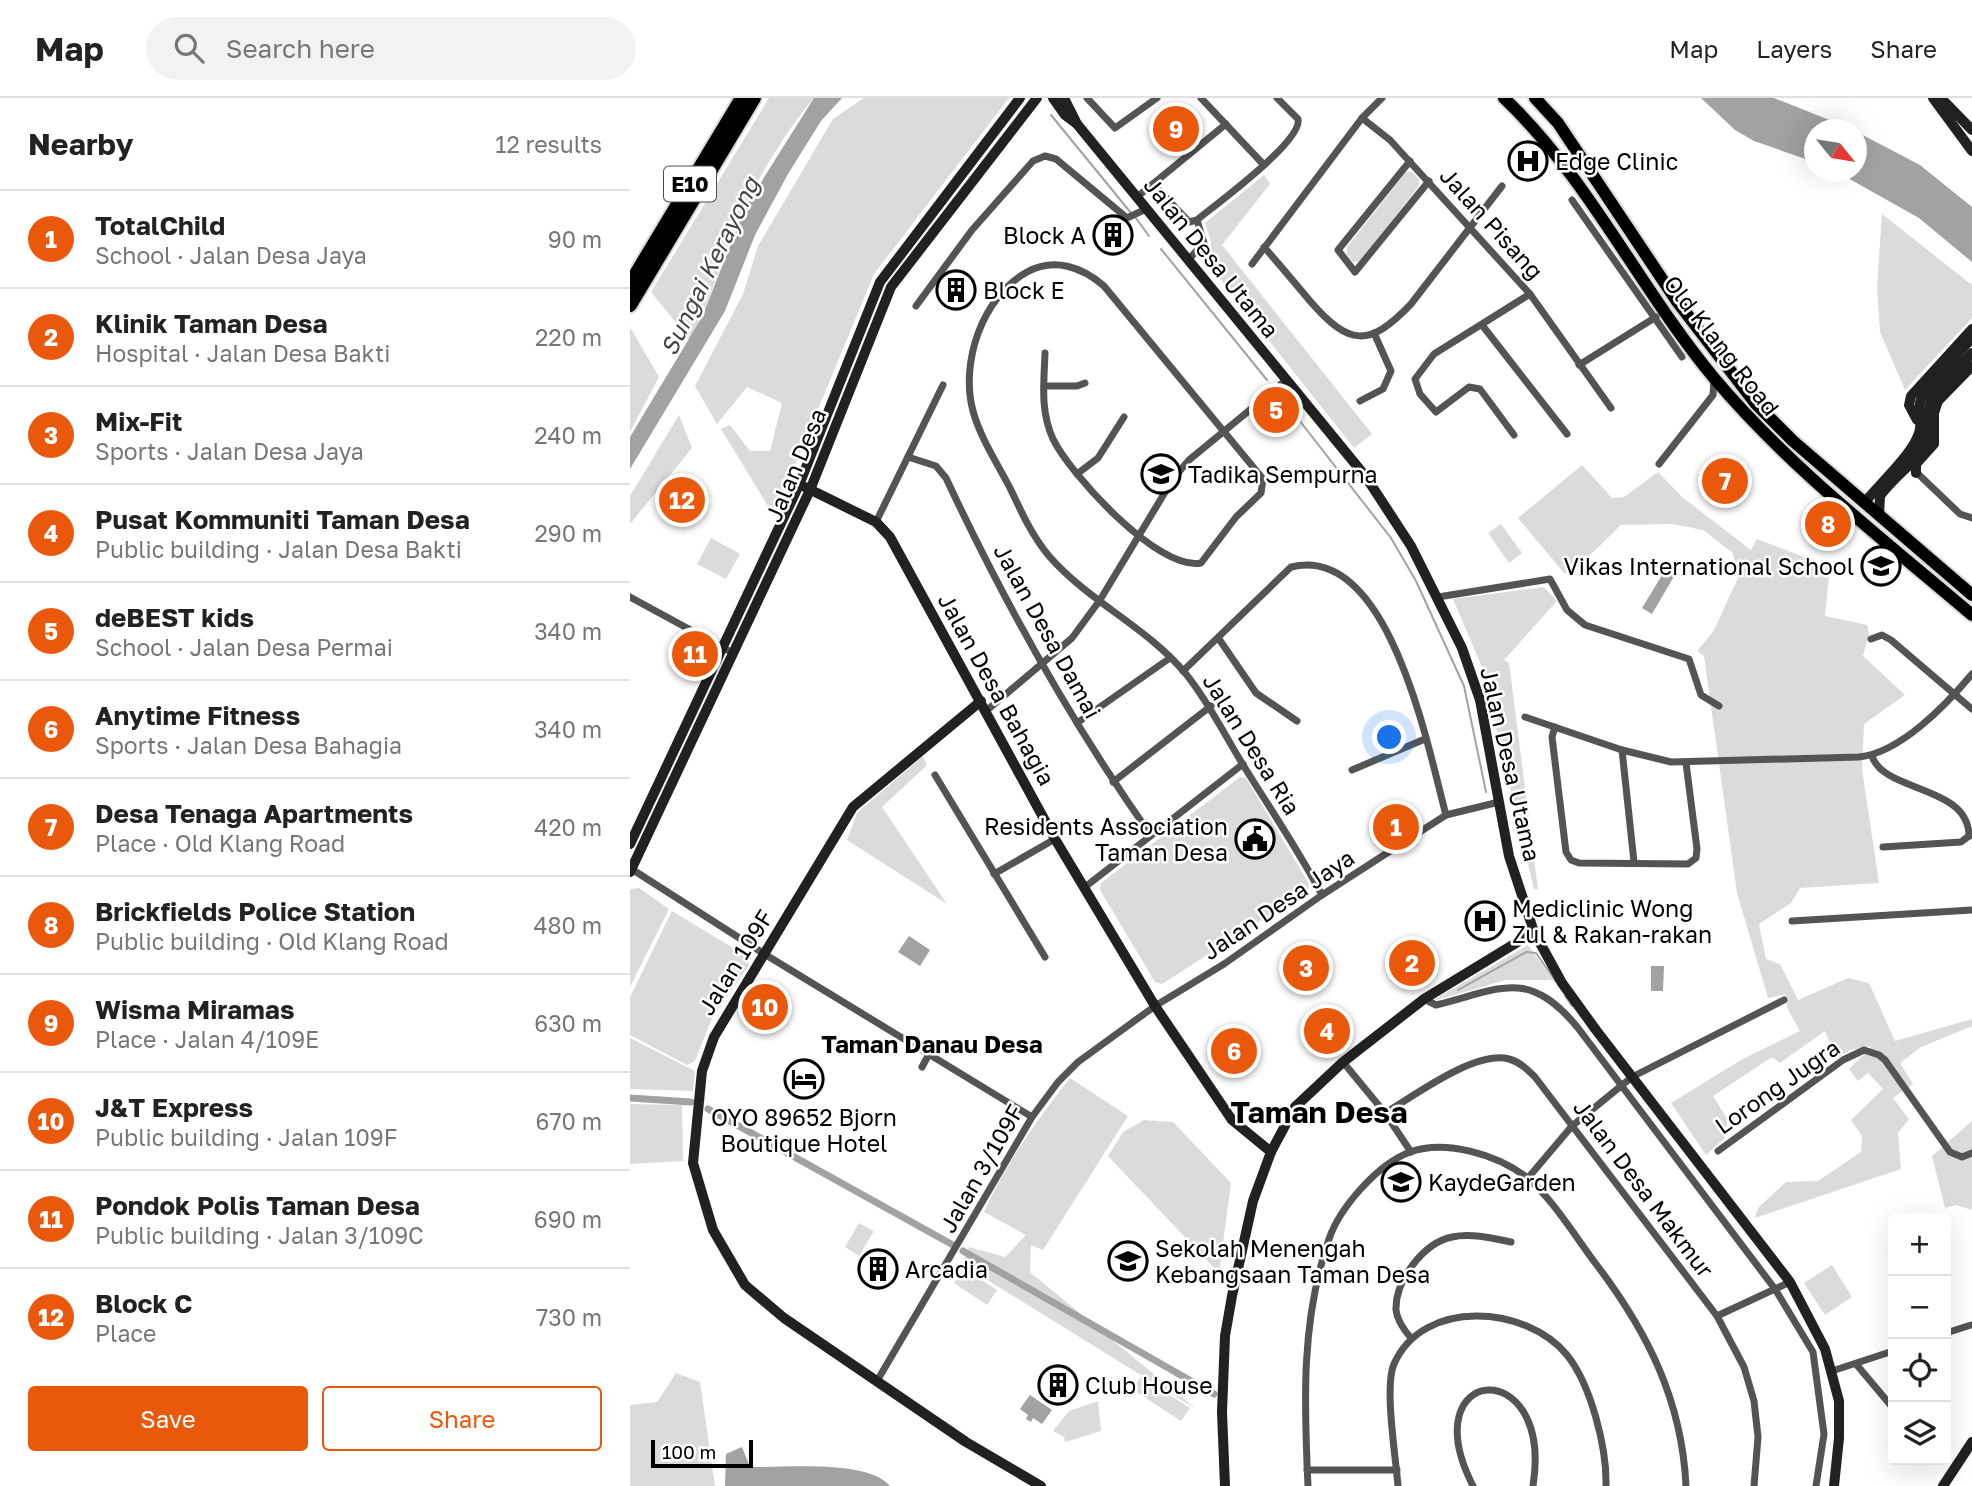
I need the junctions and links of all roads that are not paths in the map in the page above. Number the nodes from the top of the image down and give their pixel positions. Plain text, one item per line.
1 (742, 98) edge
2 (754, 98) edge
3 (1020, 98) edge
4 (1037, 98) edge
5 (1053, 98) edge
6 (1063, 98) edge
7 (1087, 98) edge
8 (1157, 98) edge
9 (1201, 98) edge
10 (1277, 98) edge
11 (1382, 98) edge
12 (1504, 98) edge
13 (1535, 98) edge
14 (1933, 98) edge
15 (1941, 98) edge
16 (1362, 118) junction
17 (1077, 124) junction
18 (1226, 124) junction
19 (1972, 130) edge
20 (1972, 151) edge
21 (1410, 161) junction
22 (1264, 164) junction
23 (1429, 181) junction
24 (1153, 184) junction
25 (1502, 186) dead end
26 (1137, 197) junction
27 (1572, 200) dead end
28 (1146, 209) junction
29 (1197, 220) junction
30 (1470, 225) junction
31 (1264, 247) junction
32 (1189, 259) junction
33 (1252, 264) dead end
34 (630, 284) edge
35 (1530, 294) junction
36 (630, 305) edge
37 (916, 306) dead end
38 (1659, 315) junction
39 (1482, 326) junction
40 (1374, 333) junction
41 (1972, 333) edge
42 (1957, 345) junction
43 (1972, 353) edge
44 (1045, 354) dead end
45 (1682, 357) dead end
46 (1972, 360) edge
47 (1579, 365) junction
48 (1972, 366) edge
49 (1714, 377) junction
50 (1286, 381) junction
51 (1085, 383) dead end
52 (943, 385) dead end
53 (1044, 386) junction
54 (1932, 389) junction
55 (1713, 395) junction
56 (1731, 396) junction
57 (1360, 401) dead end
58 (1611, 408) dead end
59 (1124, 417) dead end
60 (1920, 425) junction
61 (1223, 432) junction
62 (1567, 434) dead end
63 (1514, 435) dead end
64 (908, 457) junction
65 (1659, 464) dead end
66 (1912, 469) junction
67 (1077, 474) junction
68 (804, 487) junction
69 (1864, 503) junction
70 (1879, 516) junction
71 (1972, 518) edge
72 (876, 522) junction
73 (1139, 537) junction
74 (1972, 595) edge
75 (630, 597) edge
76 (1438, 597) junction
77 (1100, 600) junction
78 (1968, 612) edge
79 (1219, 639) junction
80 (1871, 639) dead end
81 (728, 651) junction
82 (1170, 658) junction
83 (1043, 664) junction
84 (1183, 671) junction
85 (1972, 674) edge
86 (1956, 694) junction
87 (983, 706) junction
88 (1211, 706) junction
89 (1720, 706) dead end
90 (1972, 709) edge
91 (1525, 717) dead end
92 (1297, 721) dead end
93 (1077, 723) junction
94 (1555, 727) junction
95 (1425, 740) junction
96 (1622, 750) junction
97 (1872, 756) junction
98 (1686, 763) junction
99 (1243, 764) junction
100 (1352, 770) dead end
101 (935, 775) dead end
102 (1113, 782) junction
103 (1499, 802) junction
104 (1446, 816) junction
105 (1150, 834) junction
106 (1971, 837) edge
107 (1055, 839) junction
108 (630, 844) edge
109 (1883, 847) dead end
110 (1633, 862) junction
111 (631, 869) edge
112 (994, 874) junction
113 (1085, 887) junction
114 (1322, 895) junction
115 (1972, 910) edge
116 (1792, 921) dead end
117 (1534, 933) junction
118 (766, 955) junction
119 (1045, 957) dead end
120 (1424, 999) junction
121 (1784, 1000) dead end
122 (1155, 1006) junction
123 (929, 1054) junction
124 (1343, 1062) junction
125 (922, 1067) dead end
126 (1632, 1077) junction
127 (1620, 1086) junction
128 (1385, 1113) junction
129 (1032, 1117) junction
130 (1572, 1126) junction
131 (1718, 1151) dead end
132 (1271, 1152) junction
133 (1410, 1152) junction
134 (1972, 1153) edge
135 (1528, 1178) junction
136 (1511, 1242) dead end
137 (1790, 1282) junction
138 (1775, 1289) junction
139 (1717, 1316) junction
140 (1971, 1325) edge
141 (1951, 1332) edge
142 (1411, 1338) junction
143 (1888, 1353) edge
144 (1856, 1364) junction
145 (1832, 1371) junction
146 (877, 1381) junction
147 (1888, 1402) edge
148 (1972, 1442) edge
149 (1307, 1470) junction
150 (1397, 1470) junction
151 (1041, 1486) edge
152 (1225, 1486) edge
153 (1308, 1486) edge
154 (1398, 1486) edge
155 (1473, 1486) edge
156 (1533, 1486) edge
157 (1606, 1486) edge
158 (1686, 1486) edge
159 (1754, 1486) edge
160 (1816, 1486) edge
161 (1834, 1486) edge
162 (1943, 1486) edge

1 - 34 highway, E10
2 - 36 highway, E10
3 - 68 street, Jalan Desa
4 - 68 street, Jalan Desa
5 - 17 street, Jalan Desa Utama
6 - 17 street, Jalan Desa Utama
7 - 8 street
9 - 18 street
10 - 22 street
11 - 16 street
12 - 38 main road, Old Klang Road
13 - 69 main road, Old Klang Road
14 - 20 street
15 - 19 street
16 - 21 street, Jalan Pisang
16 - 31 street
17 - 26 street, Jalan Desa Utama
18 - 22 street
18 - 24 street
21 - 23 street, Jalan Pisang
21 - 23 street
22 - 29 street
23 - 30 street, Jalan Pisang
24 - 26 street
24 - 29 street
25 - 30 street
26 - 28 street, Jalan Desa Utama
27 - 38 street
28 - 32 street, Jalan Desa Utama
28 - 37 street
29 - 32 street
30 - 35 street, Jalan Pisang
30 - 40 street
31 - 33 street
31 - 40 street
32 - 50 street, Jalan Desa Utama
35 - 39 street
35 - 47 street, Jalan Pisang
38 - 45 street
38 - 47 street
38 - 49 main road, Old Klang Road
39 - 62 street
39 - 63 street
40 - 57 street
41 - 42 street
41 - 54 street, bridge
42 - 46 street
42 - 60 street
43 - 54 street, bridge
44 - 53 street
47 - 58 street, Jalan Pisang
48 - 66 street
49 - 55 street
49 - 56 main road, Old Klang Road
50 - 61 street
50 - 76 street, Jalan Desa Utama
51 - 53 street
52 - 64 street
53 - 67 street
54 - 60 street
54 - 66 street
55 - 56 street
55 - 65 street
56 - 78 main road, Old Klang Road
59 - 67 street
60 - 69 street
61 - 73 street
61 - 73 street, Jalan Desa Ria
61 - 77 street, Jalan Desa Ria
64 - 72 street
64 - 83 street, Jalan Desa Damai
66 - 70 street
66 - 71 street
67 - 73 street
68 - 72 street, Jalan Desa Bahagia
68 - 81 street, Jalan Desa
69 - 70 main road, Old Klang Road
69 - 78 main road
70 - 74 main road, Old Klang Road
72 - 87 street, Jalan Desa Bahagia
73 - 77 street
75 - 81 street
76 - 89 street
76 - 103 street, Jalan Desa Utama
77 - 82 street, Jalan Desa Ria
77 - 83 street
79 - 84 street
79 - 92 street
79 - 95 street
80 - 86 street
81 - 108 street, Jalan Desa
81 - 111 street, Jalan Desa
82 - 84 street, Jalan Desa Ria
82 - 93 street
83 - 87 street
83 - 93 street, Jalan Desa Damai
84 - 88 street, Jalan Desa Ria
85 - 86 street
86 - 90 street
86 - 97 street
87 - 107 street, Jalan Desa Bahagia
87 - 118 street, Jalan 109F
88 - 99 street, Jalan Desa Ria
88 - 102 street
91 - 94 street
93 - 102 street, Jalan Desa Damai
94 - 96 street
94 - 110 street
95 - 100 street
95 - 104 street
96 - 98 street
96 - 110 street
97 - 98 street
97 - 106 street
98 - 110 street
99 - 105 street
99 - 114 street, Jalan Desa Ria
101 - 112 street
102 - 105 street, Jalan Desa Damai
103 - 104 street, Jalan Desa Jaya
103 - 117 street, Jalan Desa Utama
104 - 114 street, Jalan Desa Jaya
105 - 113 street
106 - 109 street
107 - 112 street
107 - 113 street, Jalan Desa Bahagia
111 - 118 street
112 - 119 street
113 - 122 street, Jalan Desa Bahagia
114 - 122 street, Jalan Desa Jaya
115 - 116 street
117 - 120 street
117 - 126 street, Jalan Desa Utama
118 - 123 street
118 - 146 street, Jalan 109F
120 - 124 street
120 - 127 street
121 - 126 street
122 - 129 street, Jalan 3/109F
122 - 132 street, Jalan Desa Bahagia
123 - 125 street
123 - 129 street
124 - 128 street
124 - 132 street
126 - 127 street
126 - 137 street, Jalan Desa Utama
127 - 130 street
127 - 138 street
128 - 130 street, Jalan Desa Makmur
128 - 133 street
129 - 146 street, Jalan 3/109F
130 - 135 street
130 - 139 street, Jalan Desa Makmur
131 - 134 street, Lorong Jugra
132 - 152 street
133 - 135 street
133 - 149 street
135 - 158 street
136 - 142 street
137 - 138 street
137 - 145 street, Jalan Desa Utama
138 - 139 street
138 - 160 street
139 - 159 street, Jalan Desa Makmur
140 - 141 street
142 - 150 street
142 - 157 street
143 - 144 street
144 - 145 street
144 - 147 street
145 - 161 street, Jalan Desa Utama
146 - 151 street, Jalan 109F
148 - 162 street
149 - 150 street
149 - 153 street
150 - 154 street
155 - 156 street

